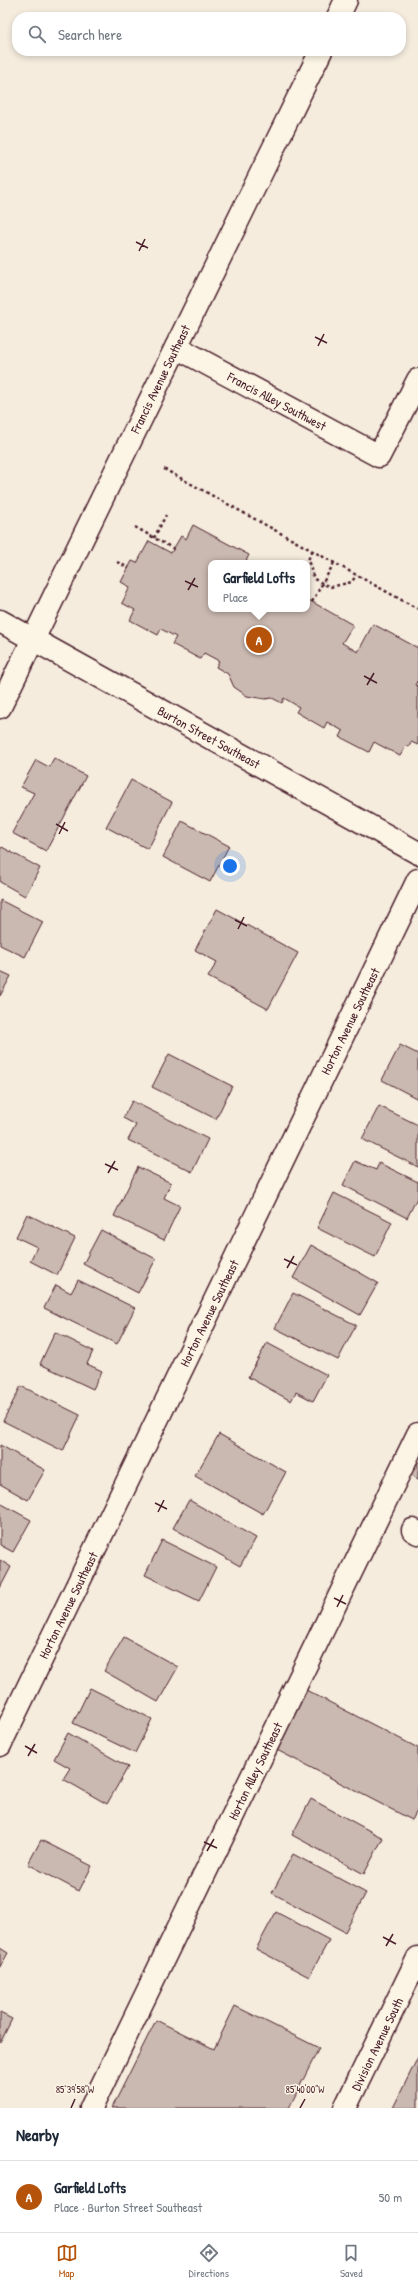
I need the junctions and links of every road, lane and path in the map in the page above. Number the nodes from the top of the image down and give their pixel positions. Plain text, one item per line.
1 (346, 0) edge
2 (340, 12) edge
3 (319, 56) edge
4 (176, 346) junction
5 (418, 380) edge
6 (164, 469) dead end
7 (166, 515) dead end
8 (135, 527) dead end
9 (154, 538) junction
10 (174, 549) dead end
11 (312, 551) junction
12 (308, 560) edge
13 (117, 562) dead end
14 (334, 563) junction
15 (310, 566) edge
16 (129, 568) dead end
17 (356, 575) junction
18 (322, 583) junction
19 (312, 602) dead end
20 (418, 609) edge
21 (0, 621) edge
22 (32, 639) junction
23 (0, 707) edge
24 (418, 853) edge
25 (418, 880) edge
26 (418, 1434) edge
27 (0, 1745) edge
28 (418, 1958) edge
29 (91, 2108) edge
30 (345, 2108) edge

1 - 2 street
3 - 4 street, Francis Avenue Southeast
4 - 5 street, Francis Alley Southwest
4 - 22 street, Francis Avenue Southeast
6 - 11 path
7 - 9 path
8 - 9 path
9 - 10 path
11 - 12 path
11 - 14 path
13 - 16 path
14 - 17 path
14 - 18 path
15 - 18 path
17 - 18 path
17 - 20 path
18 - 19 path
21 - 22 street, Burton Street Southeast
22 - 23 street, Francis Avenue Southeast
22 - 24 street, Burton Street Southeast
25 - 27 street, Horton Avenue Southeast
26 - 29 street, Horton Alley Southeast
28 - 30 street, Division Avenue South

